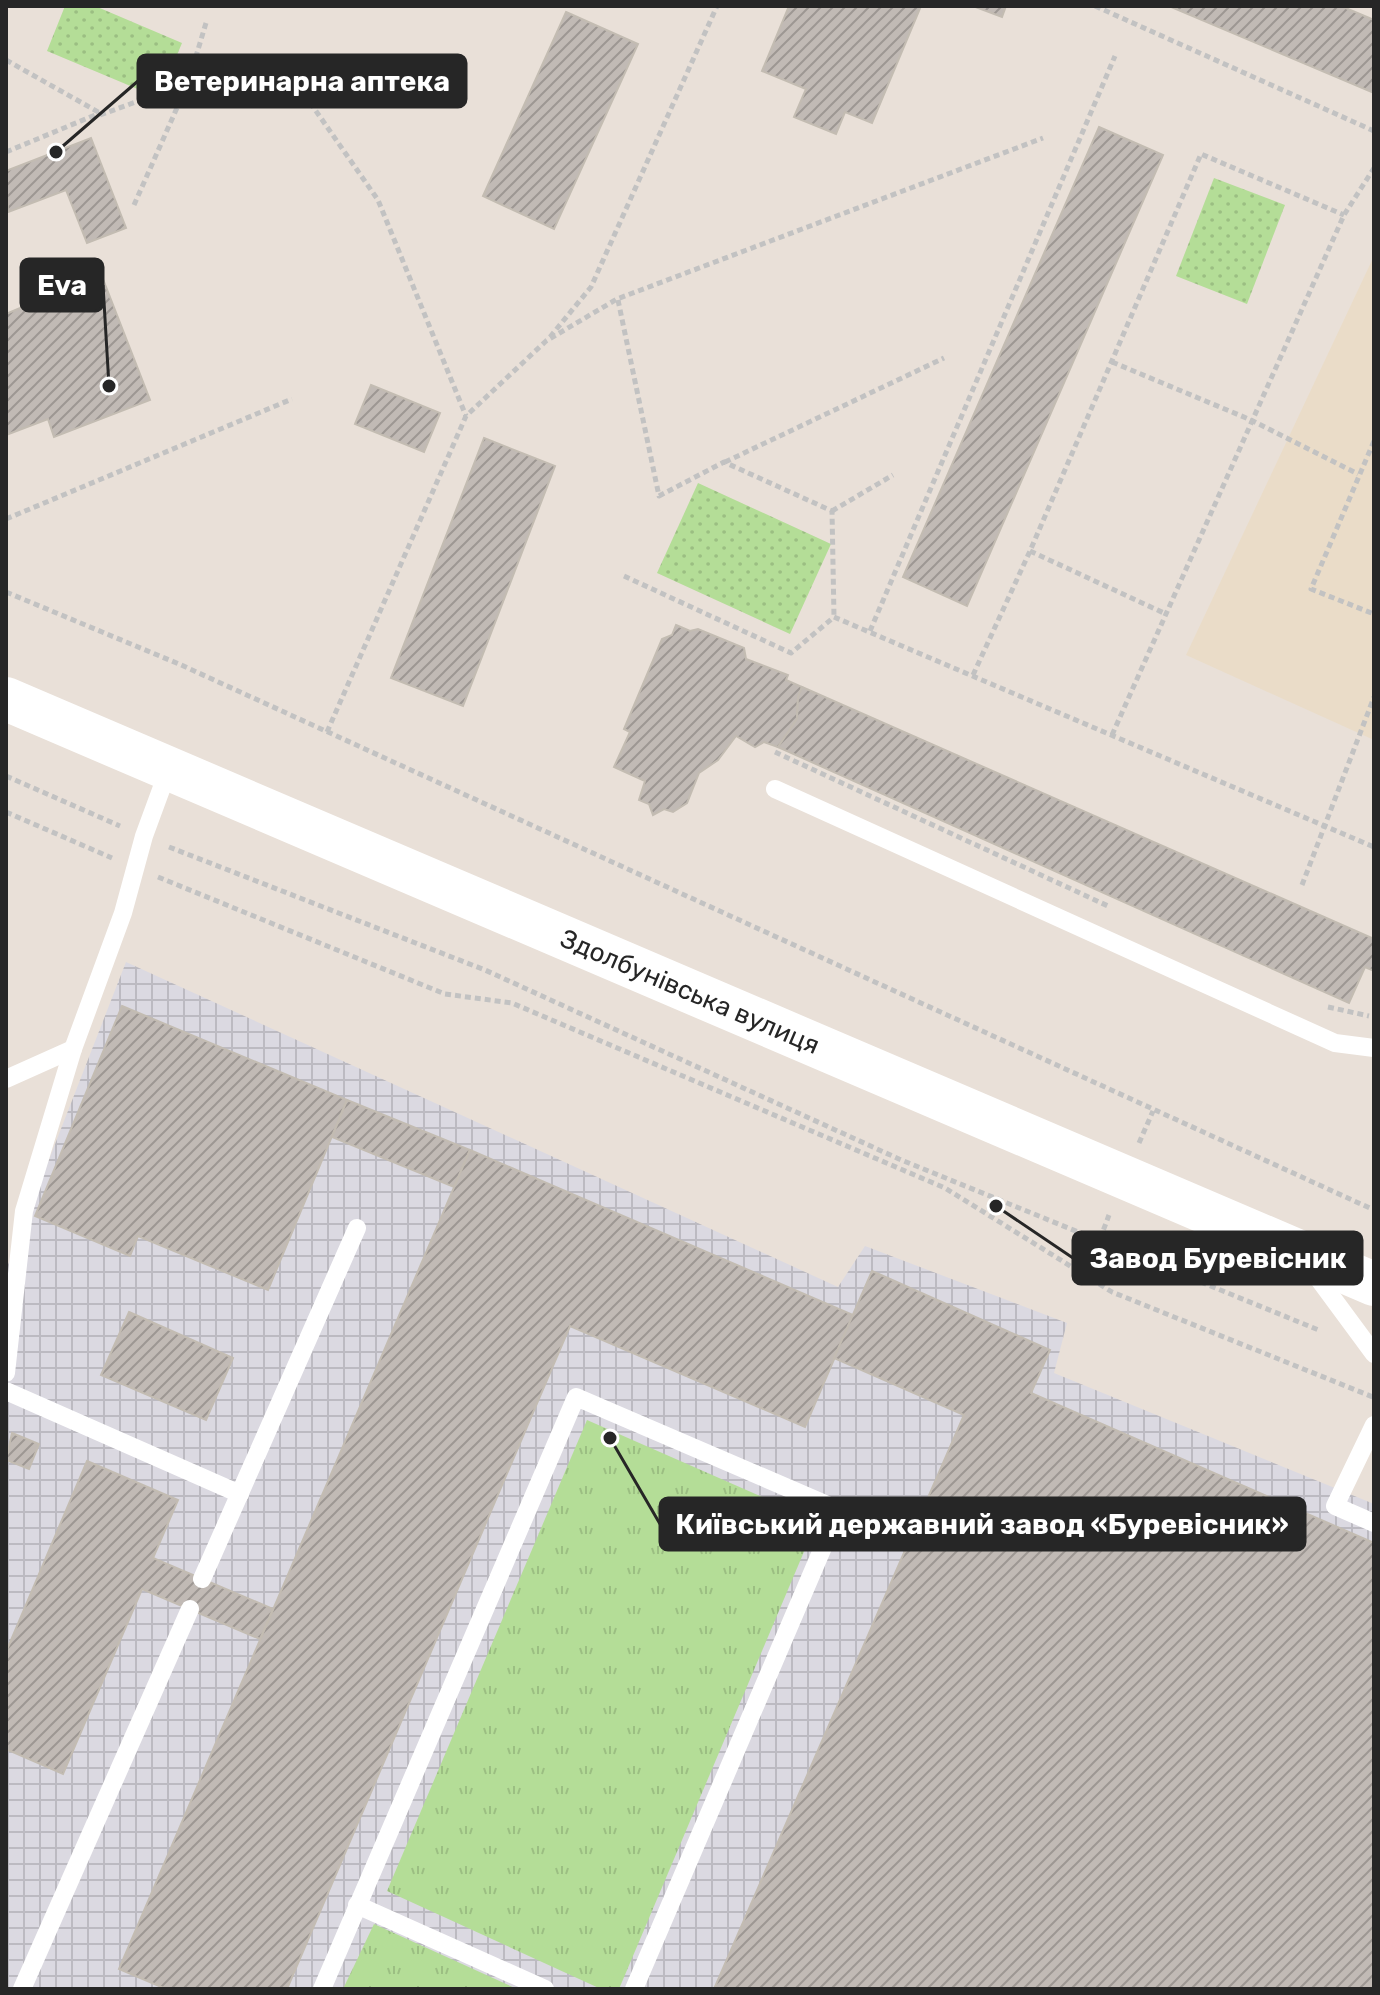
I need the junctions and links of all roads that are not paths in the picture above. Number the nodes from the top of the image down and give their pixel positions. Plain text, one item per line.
1 (6, 699) edge
2 (169, 768) junction
3 (775, 789) dead end
4 (1374, 1048) edge
5 (73, 1049) junction
6 (6, 1079) edge
7 (357, 1228) dead end
8 (1298, 1252) junction
9 (1374, 1284) edge
10 (1374, 1353) edge
11 (6, 1373) edge
12 (6, 1391) edge
13 (1374, 1425) edge
14 (240, 1494) junction
15 (1374, 1523) edge
16 (202, 1579) dead end
17 (190, 1609) dead end
18 (357, 1905) junction
19 (22, 1989) edge
20 (322, 1989) edge
21 (545, 1989) edge
22 (634, 1989) edge

1 - 2 street, Здолбунівська вулиця
2 - 5 lane
2 - 8 street, Здолбунівська вулиця
3 - 4 lane
5 - 6 lane
5 - 11 lane
7 - 14 lane
8 - 9 street, Здолбунівська вулиця
8 - 10 lane
12 - 14 lane
13 - 15 lane
14 - 16 lane
17 - 19 lane
18 - 20 lane
18 - 21 lane
18 - 22 lane

